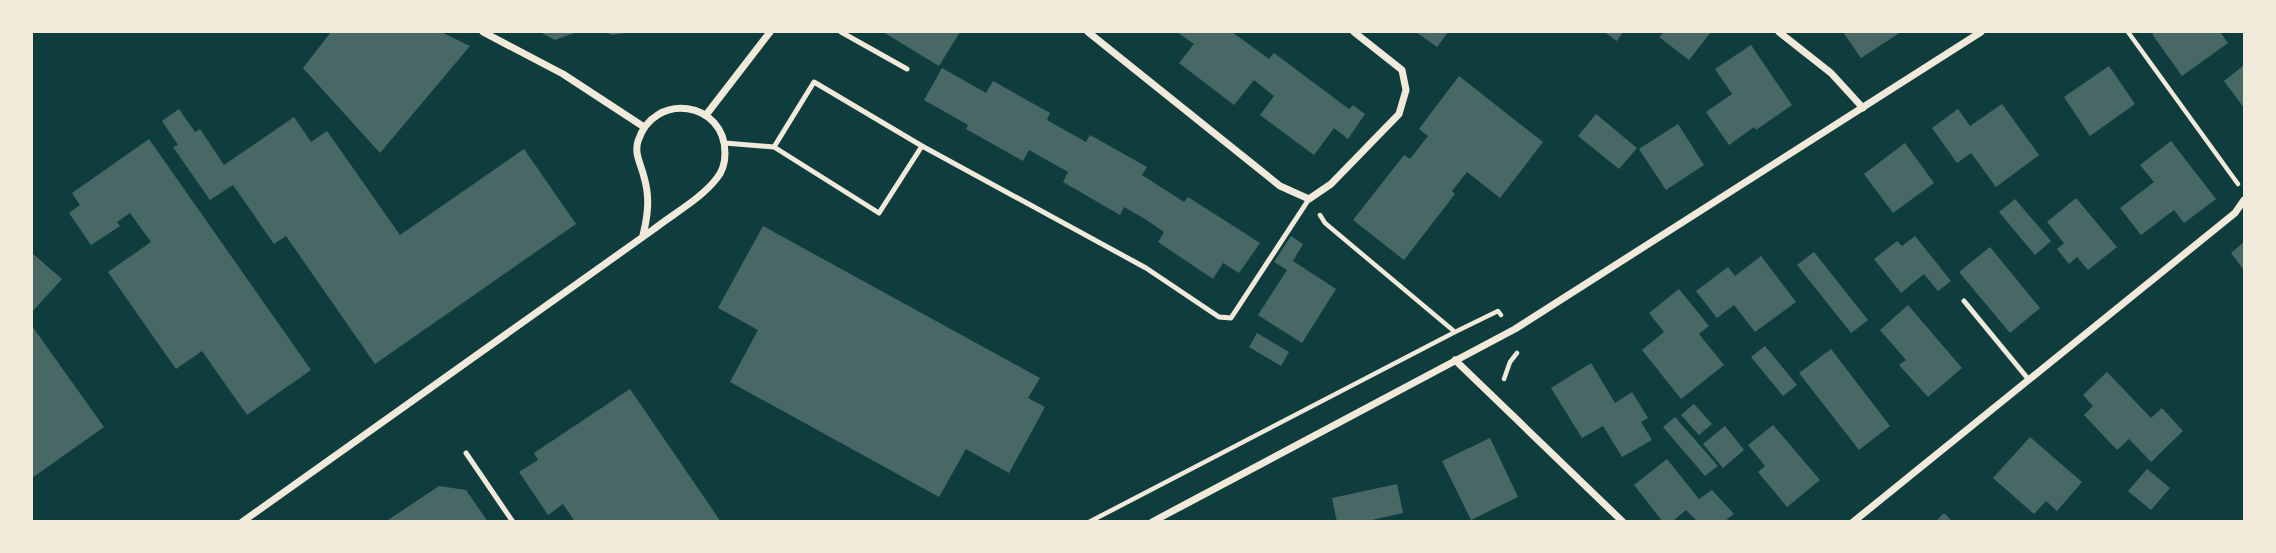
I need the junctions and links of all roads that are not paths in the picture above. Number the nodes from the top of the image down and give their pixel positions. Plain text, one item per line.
1 (483, 32) edge
2 (770, 32) edge
3 (841, 32) edge
4 (1088, 32) edge
5 (1354, 32) edge
6 (1779, 32) edge
7 (1981, 32) edge
8 (906, 69) dead end
9 (1863, 108) junction
10 (706, 115) junction
11 (644, 127) junction
12 (725, 143) junction
13 (922, 146) junction
14 (774, 147) junction
15 (1310, 199) junction
16 (2245, 200) edge
17 (643, 235) junction
18 (1964, 301) dead end
19 (1455, 360) junction
20 (2029, 380) junction
21 (466, 453) dead end
22 (242, 522) edge
23 (513, 522) edge
24 (1152, 522) edge
25 (1623, 522) edge
26 (1853, 522) edge

1 - 11 street
2 - 10 street
3 - 8 lane
4 - 15 street
5 - 15 street
6 - 9 street
7 - 9 street
9 - 19 street
10 - 11 street
10 - 12 street
11 - 17 street
12 - 14 lane
12 - 17 street
13 - 14 lane
13 - 14 lane
13 - 15 lane
16 - 20 street
17 - 22 street
18 - 20 lane
19 - 24 street
19 - 25 street
20 - 26 street
21 - 23 lane

